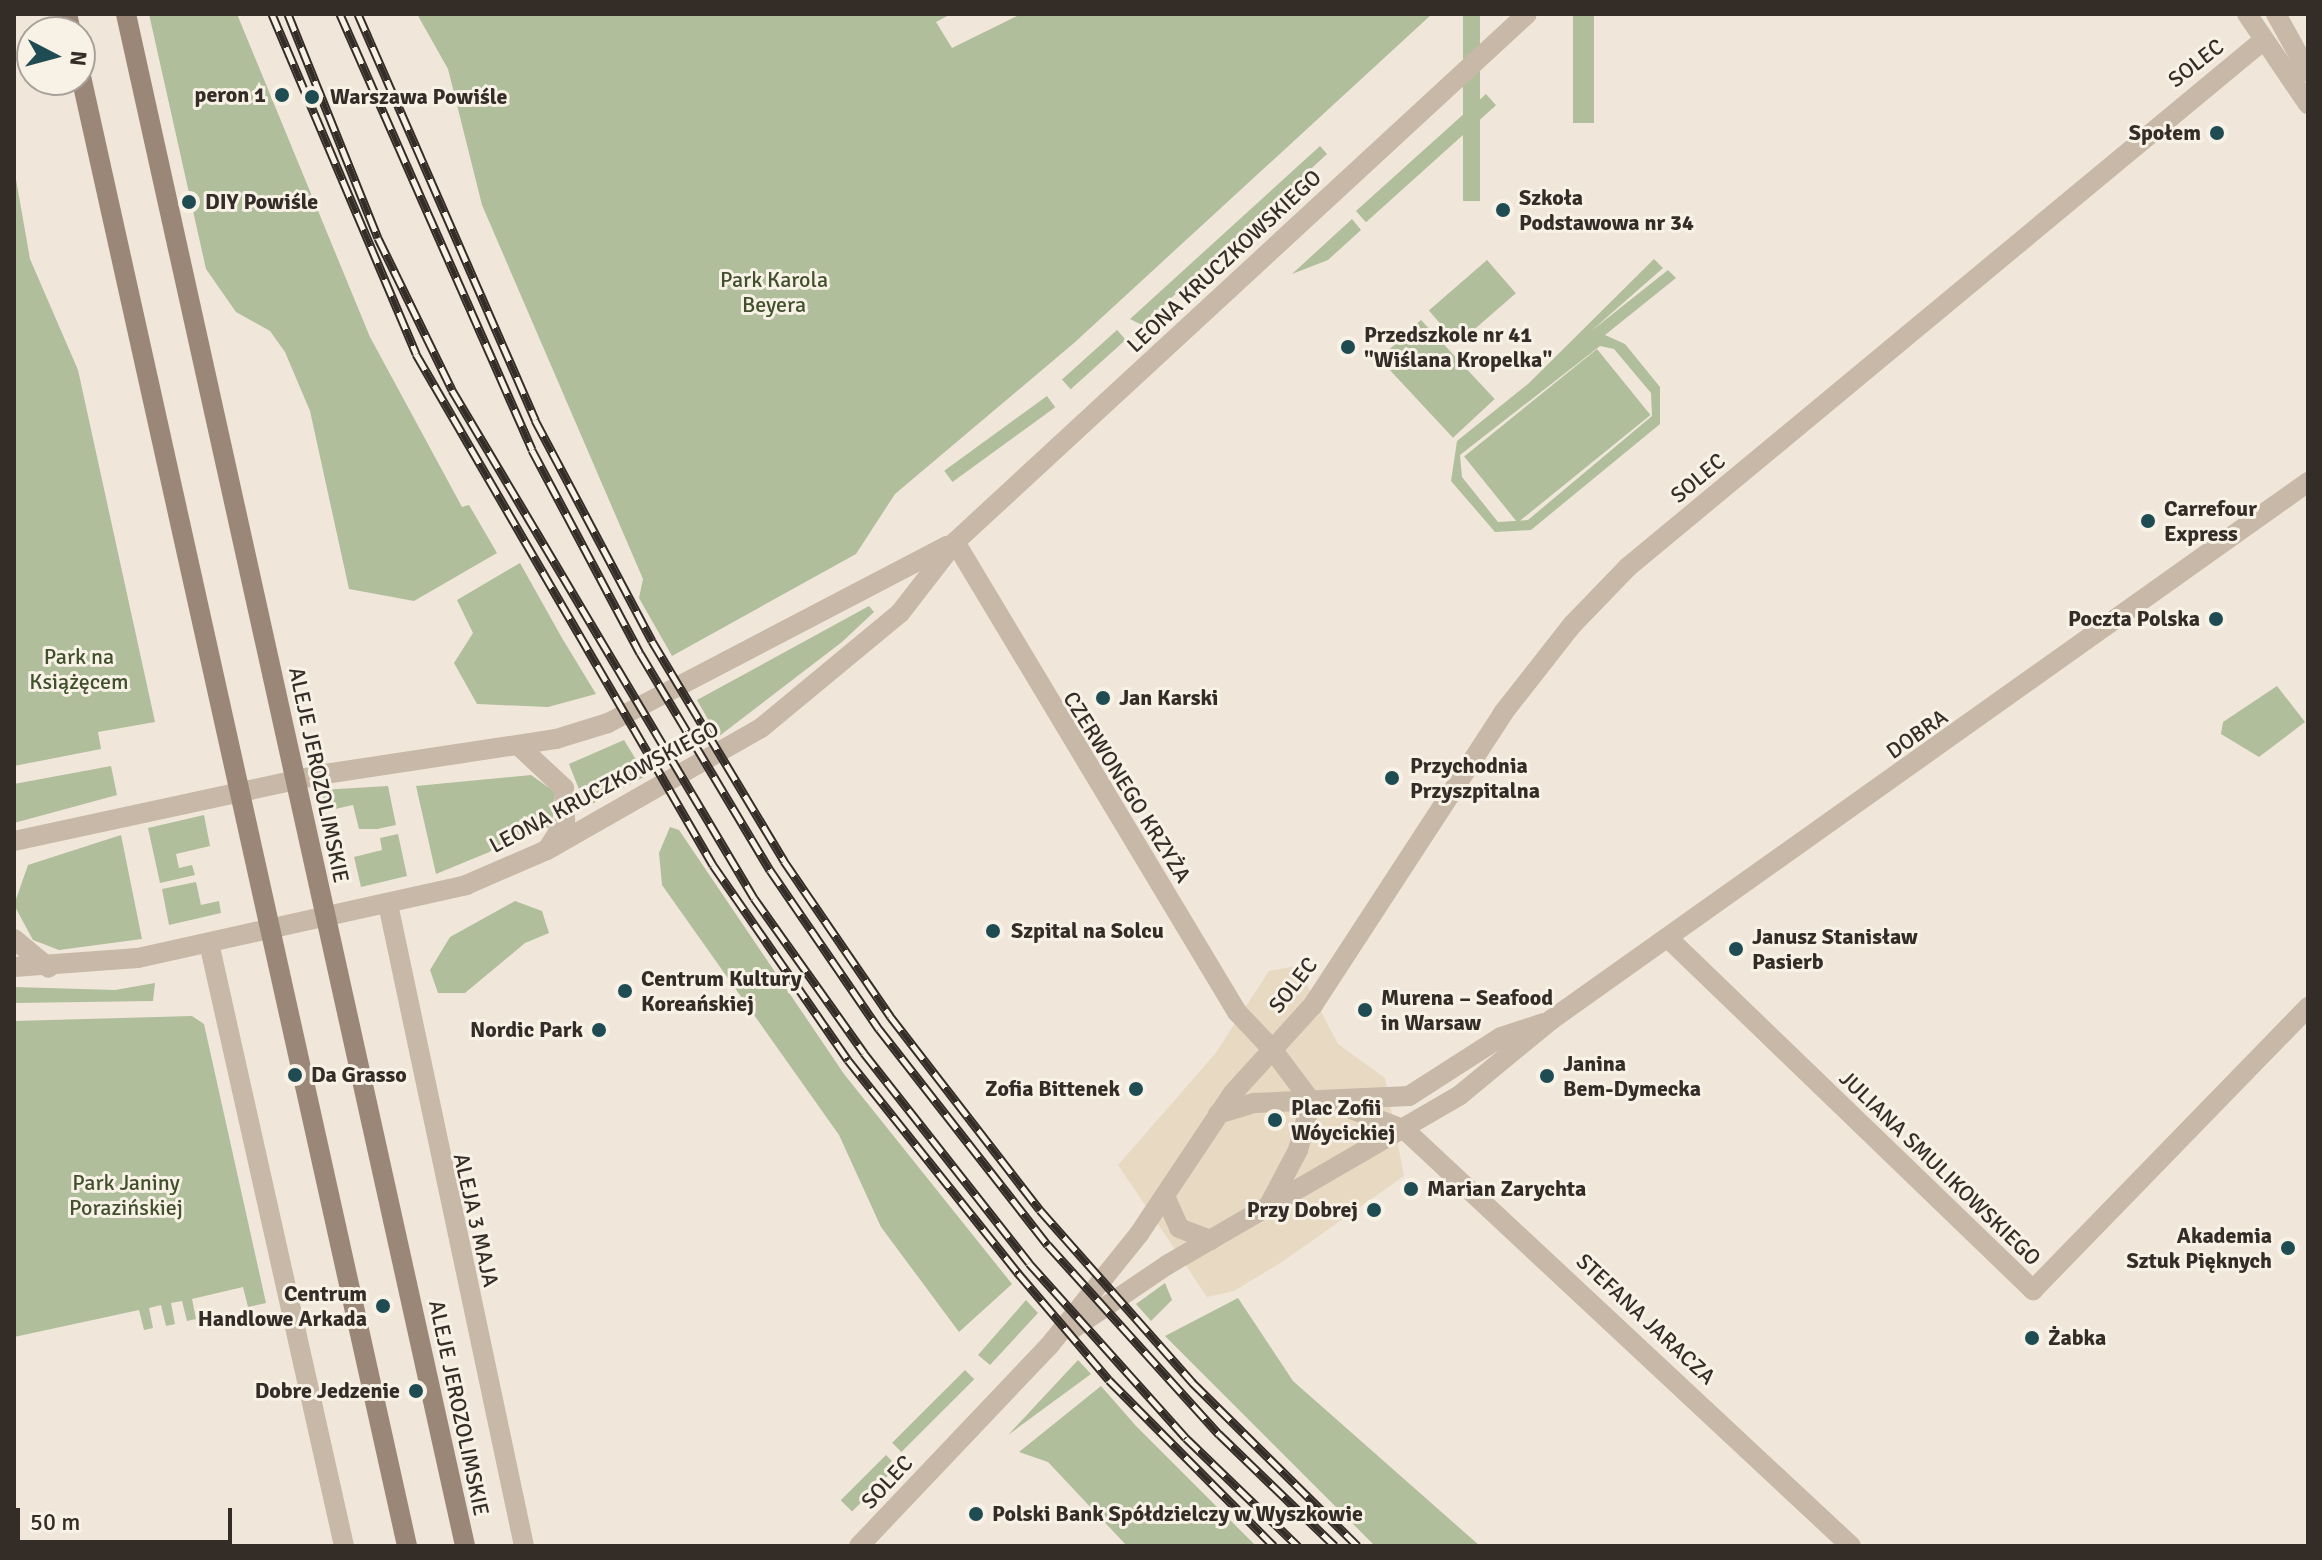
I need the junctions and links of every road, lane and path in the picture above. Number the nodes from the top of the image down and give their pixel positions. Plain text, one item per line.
1 (126, 14) edge
2 (1527, 14) edge
3 (2247, 14) edge
4 (2276, 14) edge
5 (2260, 43) junction
6 (2308, 72) edge
7 (85, 96) edge
8 (2308, 104) edge
9 (2308, 482) edge
10 (955, 542) junction
11 (520, 747) junction
12 (46, 836) junction
13 (14, 841) edge
14 (547, 850) junction
15 (14, 857) edge
16 (388, 904) junction
17 (14, 939) edge
18 (1669, 939) junction
19 (209, 943) junction
20 (14, 967) edge
21 (49, 968) junction
22 (2308, 1007) edge
23 (1551, 1020) junction
24 (1272, 1049) junction
25 (1321, 1101) junction
26 (1218, 1114) junction
27 (1405, 1130) junction
28 (1165, 1196) junction
29 (1268, 1207) junction
30 (1211, 1240) junction
31 (1049, 1346) junction
32 (344, 1546) edge
33 (407, 1546) edge
34 (465, 1546) edge
35 (524, 1546) edge
36 (859, 1546) edge
37 (1851, 1546) edge

1 - 34 main road, ALEJE JEROZOLIMSKIE, bridge
2 - 10 street, LEONA KRUCZKOWSKIEGO
3 - 5 street
4 - 6 street
5 - 8 street
5 - 24 street, SOLEC
7 - 33 main road, bridge
9 - 18 street, DOBRA
10 - 11 street, LEONA KRUCZKOWSKIEGO
10 - 14 street, LEONA KRUCZKOWSKIEGO
10 - 24 street, CZERWONEGO KRZYŻA
11 - 12 street, LEONA KRUCZKOWSKIEGO
11 - 14 street
12 - 13 street, LEONA KRUCZKOWSKIEGO
12 - 15 street
14 - 16 street, LEONA KRUCZKOWSKIEGO
16 - 19 street, LEONA KRUCZKOWSKIEGO
16 - 35 street, ALEJA 3 MAJA
17 - 21 street
18 - 22 street, JULIANA SMULIKOWSKIEGO
18 - 23 street, DOBRA
19 - 21 street, LEONA KRUCZKOWSKIEGO
19 - 32 street
20 - 21 street, LEONA KRUCZKOWSKIEGO
23 - 25 street, DOBRA
23 - 27 street, DOBRA
24 - 25 street, CZERWONEGO KRZYŻA
24 - 26 street
25 - 26 street
25 - 27 street
25 - 29 street
26 - 28 street
27 - 29 street
27 - 37 street, STEFANA JARACZA
28 - 30 street
28 - 31 street, SOLEC
29 - 30 street
30 - 31 street, SOLEC
31 - 36 street, SOLEC

